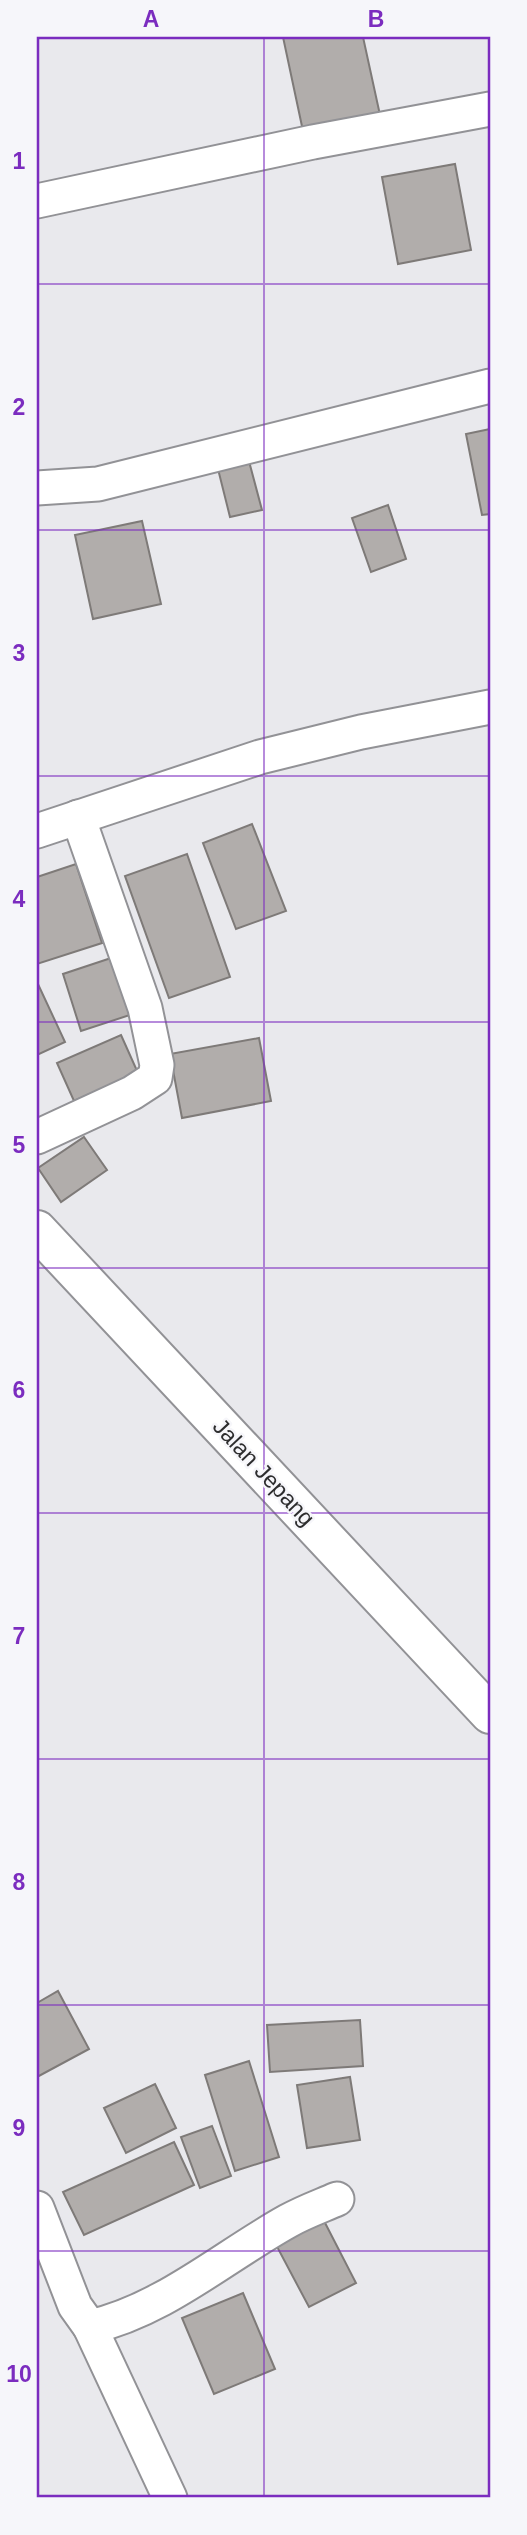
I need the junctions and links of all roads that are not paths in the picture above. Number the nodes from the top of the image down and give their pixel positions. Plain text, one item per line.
1 (490, 109) edge
2 (37, 201) edge
3 (490, 386) edge
4 (37, 488) edge
5 (490, 707) edge
6 (78, 817) junction
7 (37, 831) edge
8 (37, 1137) edge
9 (37, 1230) edge
10 (490, 1714) edge
11 (337, 2199) dead end
12 (37, 2208) edge
13 (90, 2327) junction
14 (170, 2498) edge

1 - 2 street
3 - 4 street
5 - 6 street
6 - 7 street
6 - 8 street
9 - 10 street, Jalan Jepang
11 - 13 street
12 - 13 street
13 - 14 street

